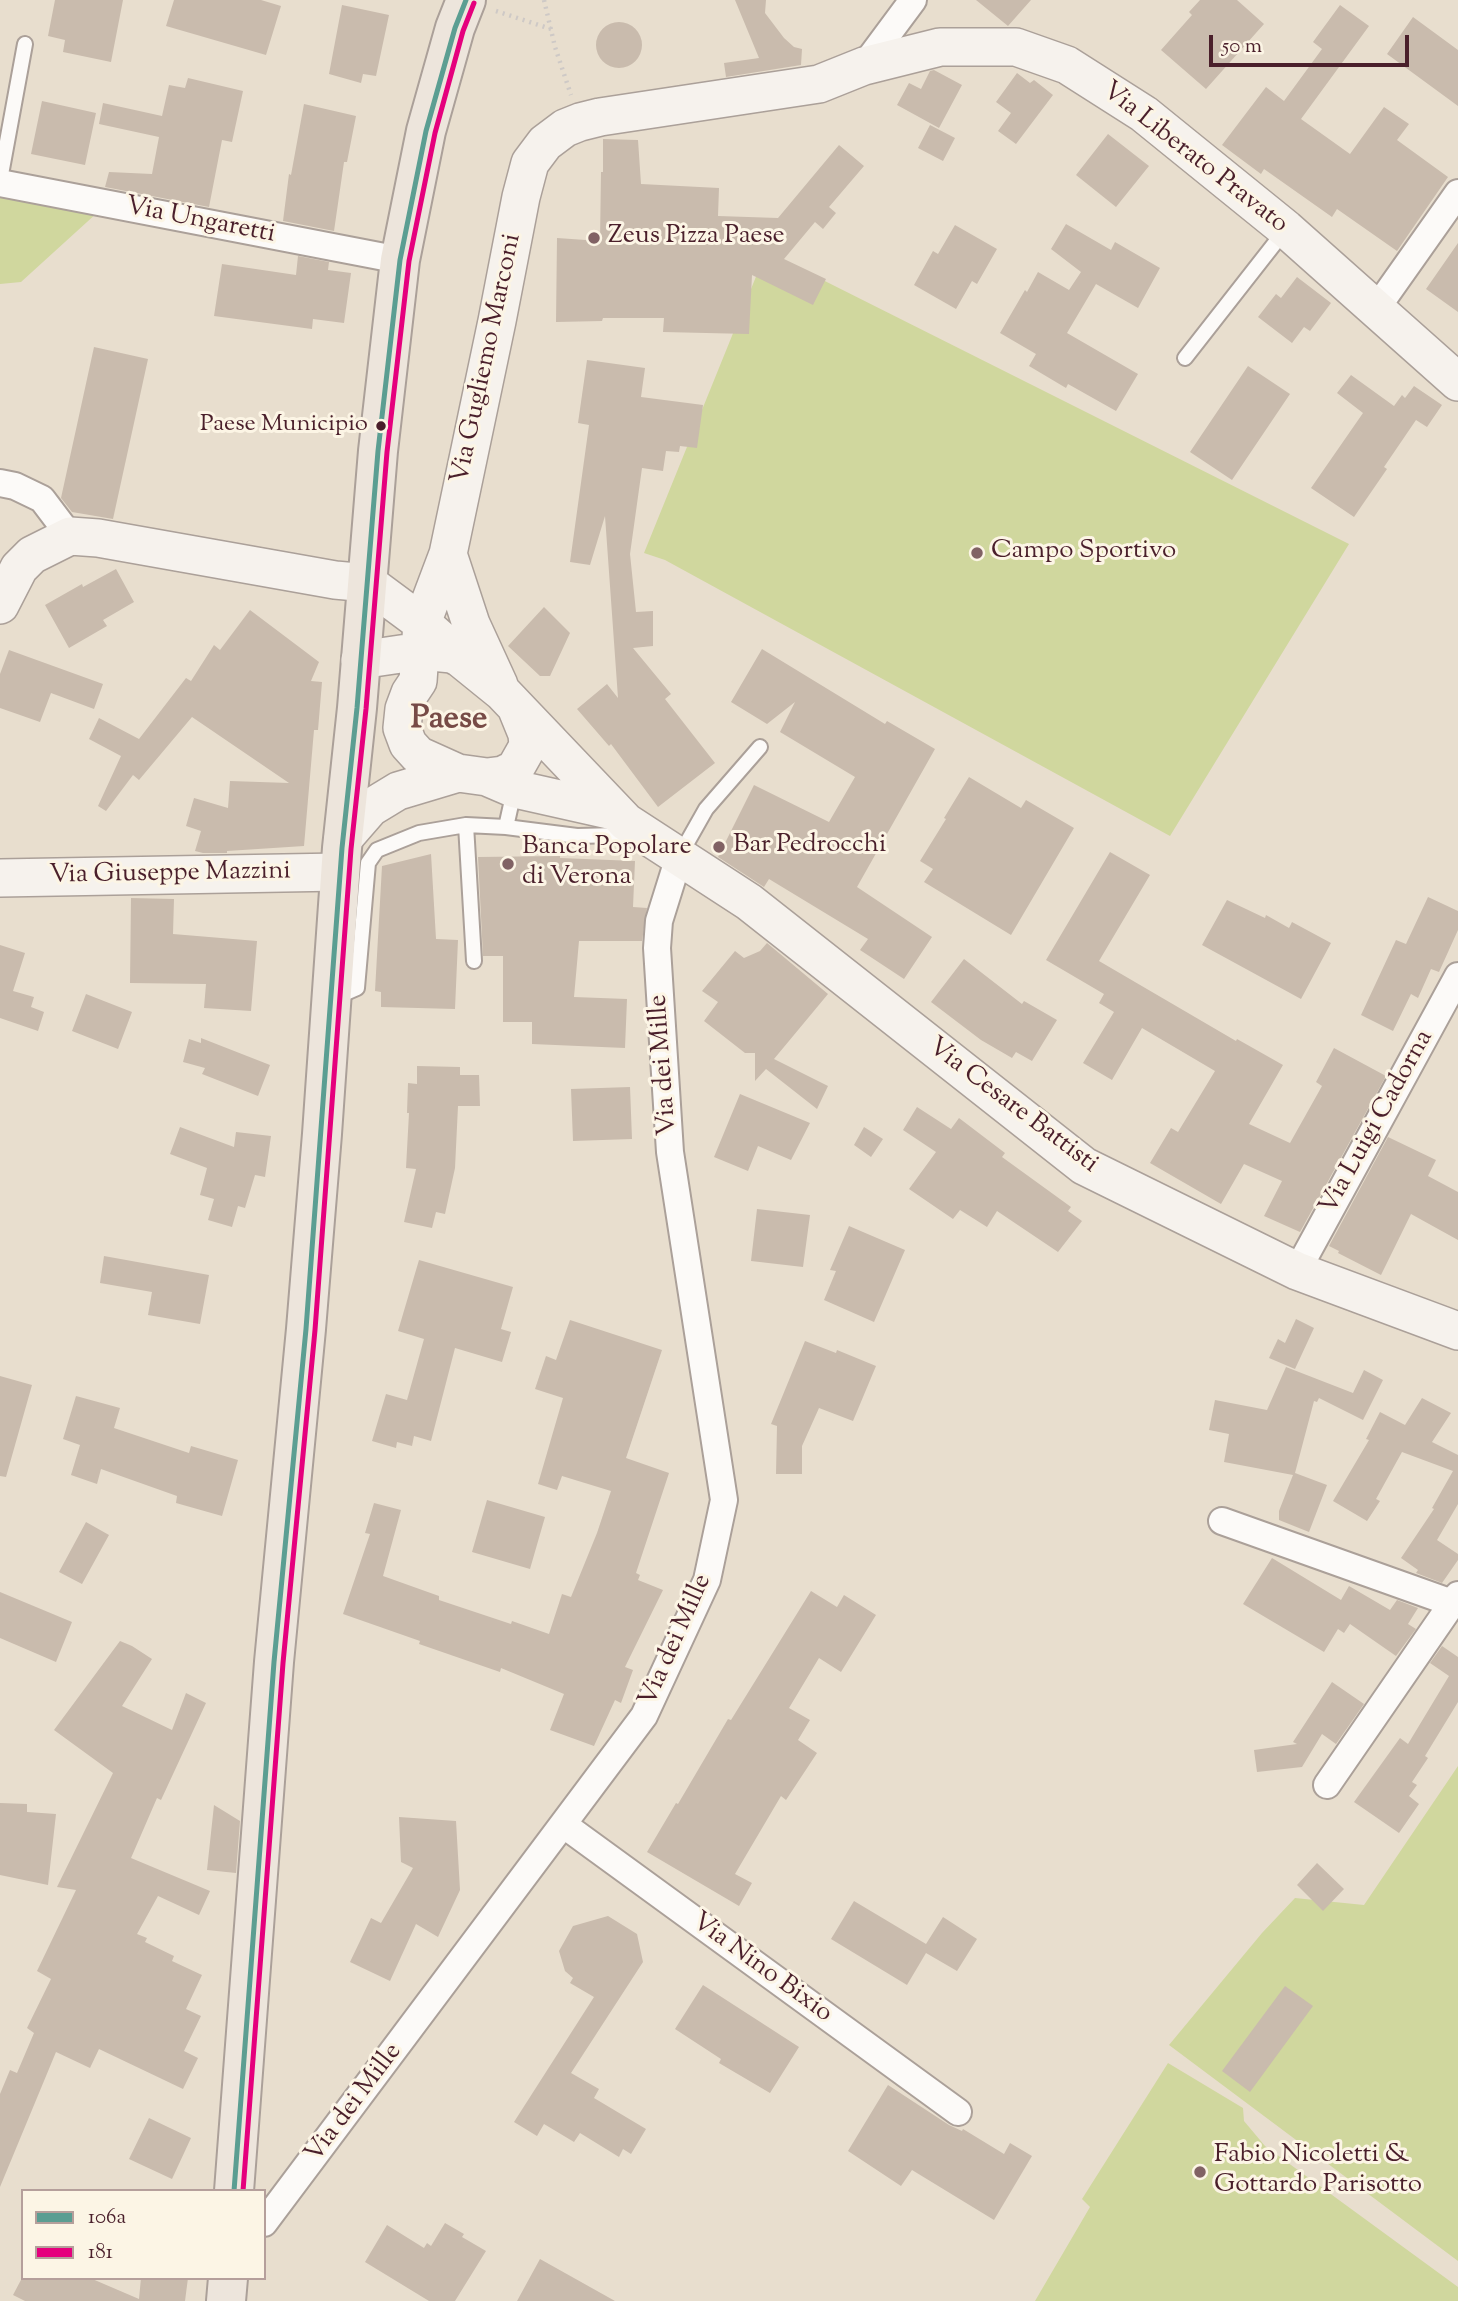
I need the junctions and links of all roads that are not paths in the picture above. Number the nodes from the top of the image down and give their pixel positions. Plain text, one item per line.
1 (913, 0) edge
2 (479, 5) edge
3 (25, 44) dead end
4 (864, 66) junction
5 (530, 163) joint
6 (0, 182) edge
7 (1458, 193) edge
8 (1286, 229) junction
9 (400, 260) junction
10 (1376, 309) junction
11 (1185, 358) dead end
12 (1458, 382) edge
13 (0, 483) edge
14 (70, 536) junction
15 (448, 554) junction
16 (368, 583) junction
17 (0, 605) edge
18 (428, 652) junction
19 (360, 660) junction
20 (509, 699) junction
21 (357, 708) junction
22 (760, 747) dead end
23 (418, 755) junction
24 (487, 780) junction
25 (620, 816) junction
26 (466, 825) junction
27 (506, 827) junction
28 (678, 857) junction
29 (349, 868) junction
30 (0, 878) edge
31 (474, 961) dead end
32 (1458, 976) edge
33 (1297, 1271) junction
34 (1458, 1331) edge
35 (1222, 1521) dead end
36 (1455, 1599) edge
37 (1327, 1785) dead end
38 (564, 1825) junction
39 (958, 2112) dead end
40 (234, 2189) edge
41 (266, 2220) edge
42 (228, 2280) edge
43 (226, 2301) edge

1 - 4 street
2 - 9 main road
3 - 6 lane
4 - 5 street, Via Liberato Pravato
4 - 8 street, Via Liberato Pravato
5 - 15 street, Via Gugliemo Marconi
6 - 9 street, Via Ungaretti
7 - 10 street
8 - 10 street, Via Liberato Pravato
8 - 11 lane
9 - 16 main road
10 - 12 street, Via Liberato Pravato
13 - 14 street
14 - 16 street
14 - 17 street
15 - 18 street, Via Gugliemo Marconi
15 - 20 street
16 - 18 street
16 - 19 main road
18 - 19 street
18 - 20 street
18 - 23 street, Via Gugliemo Marconi
19 - 21 main road
20 - 24 street
20 - 25 street
21 - 23 street
21 - 29 main road
22 - 28 lane
23 - 24 street
24 - 25 street
24 - 27 lane
24 - 29 street
25 - 27 lane
25 - 28 street, Via Cesare Battisti
26 - 27 lane
26 - 29 lane
26 - 31 lane
28 - 33 street, Via Cesare Battisti
28 - 38 street, Via dei Mille
29 - 30 street, Via Giuseppe Mazzini
29 - 40 main road
32 - 33 street, Via Luigi Cadorna
33 - 34 street, Via Cesare Battisti
35 - 36 street
36 - 37 street
38 - 39 street, Via Nino Bixio
38 - 41 street, Via dei Mille
42 - 43 main road

